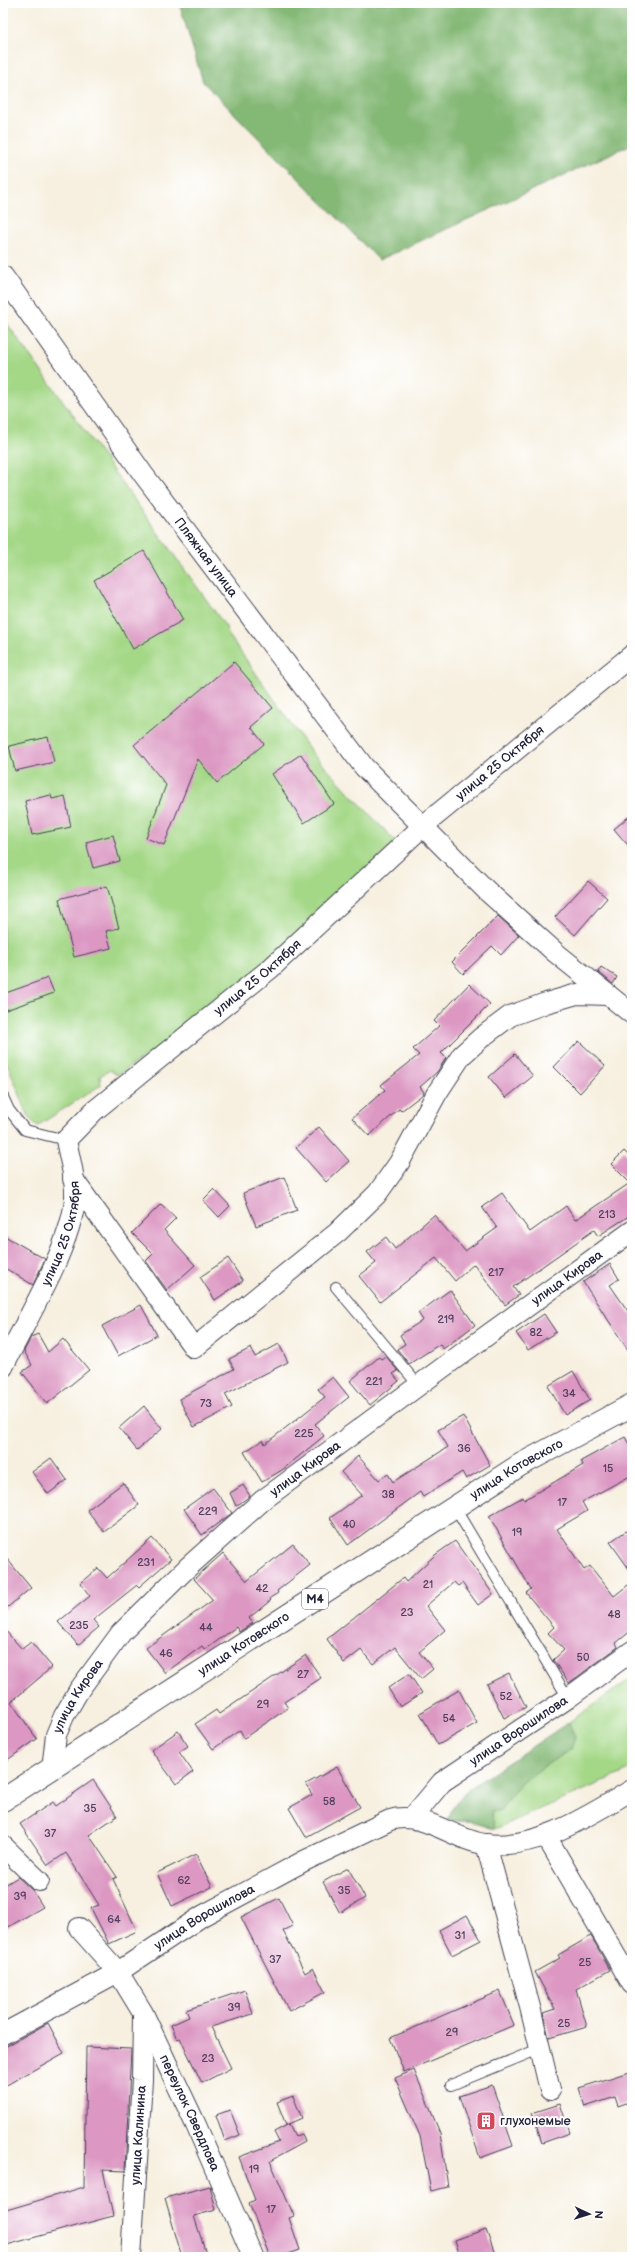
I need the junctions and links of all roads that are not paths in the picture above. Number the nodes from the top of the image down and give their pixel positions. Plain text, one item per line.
1 (3, 276) edge
2 (632, 655) edge
3 (423, 826) junction
4 (608, 995) junction
5 (632, 1014) edge
6 (3, 1097) edge
7 (66, 1140) junction
8 (74, 1179) junction
9 (632, 1231) edge
10 (336, 1287) dead end
11 (3, 1367) edge
12 (419, 1386) junction
13 (632, 1405) edge
14 (455, 1508) junction
15 (632, 1651) edge
16 (568, 1698) junction
17 (52, 1769) junction
18 (632, 1790) edge
19 (3, 1800) edge
20 (412, 1818) junction
21 (546, 1836) junction
22 (486, 1844) junction
23 (3, 1846) edge
24 (39, 1881) dead end
25 (79, 1928) dead end
26 (118, 1972) junction
27 (632, 1984) edge
28 (143, 2013) junction
29 (3, 2034) edge
30 (539, 2049) junction
31 (452, 2085) dead end
32 (550, 2090) dead end
33 (131, 2257) edge
34 (253, 2257) edge

1 - 3 street, Пляжная улица
2 - 3 street, улица 25 Октября
3 - 4 street, Пляжная улица
3 - 7 street, улица 25 Октября
4 - 5 street, Пляжная улица
4 - 8 street
6 - 7 lane
7 - 8 street, улица 25 Октября
8 - 11 street, улица 25 Октября
9 - 12 street, улица Кирова
10 - 12 lane
12 - 17 street, улица Кирова
13 - 14 highway, улица Котовского / M4
14 - 16 lane
14 - 17 highway, улица Котовского / M4
15 - 16 street, улица Ворошилова
16 - 20 street, улица Ворошилова
17 - 19 highway, улица Котовского / M4
18 - 21 street, улица Ворошилова
20 - 22 street, улица Ворошилова
20 - 26 street, улица Ворошилова
21 - 22 street, улица Ворошилова
21 - 27 street
22 - 30 street
23 - 24 street
25 - 26 street, переулок Свердлова
26 - 28 street, переулок Свердлова
26 - 29 street, улица Ворошилова
28 - 33 street, улица Калинина
28 - 34 street, переулок Свердлова
30 - 31 lane
30 - 32 street

